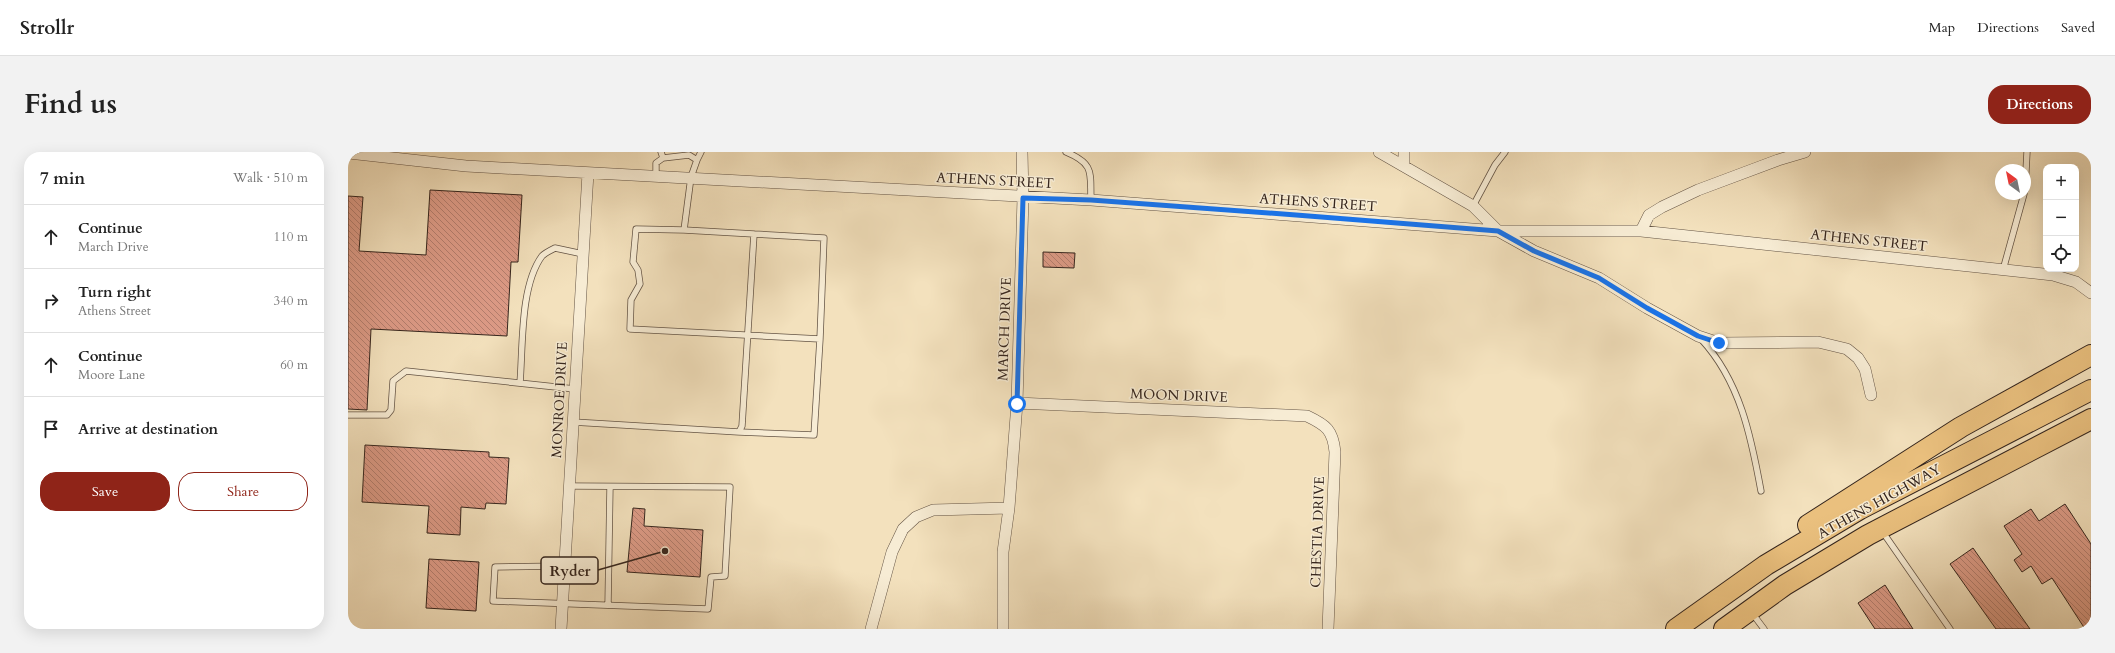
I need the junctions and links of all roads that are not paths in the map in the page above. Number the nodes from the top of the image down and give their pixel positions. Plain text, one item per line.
1 (701, 152) edge
2 (1022, 152) edge
3 (1066, 152) edge
4 (1379, 152) edge
5 (1404, 152) edge
6 (1505, 152) edge
7 (1805, 152) edge
8 (2027, 152) edge
9 (348, 153) edge
10 (662, 155) edge
11 (697, 160) junction
12 (2026, 164) edge
13 (1404, 166) junction
14 (588, 173) junction
15 (656, 176) junction
16 (690, 177) junction
17 (1023, 198) junction
18 (1091, 200) junction
19 (2022, 200) edge
20 (1473, 206) junction
21 (684, 230) junction
22 (1498, 231) junction
23 (1641, 231) junction
24 (754, 234) junction
25 (583, 254) junction
26 (2003, 270) junction
27 (2091, 293) edge
28 (748, 334) junction
29 (1698, 336) junction
30 (820, 339) junction
31 (2091, 355) edge
32 (520, 383) junction
33 (575, 389) junction
34 (2091, 390) edge
35 (1871, 395) dead end
36 (1017, 404) junction
37 (348, 415) edge
38 (2091, 419) edge
39 (573, 422) junction
40 (739, 432) junction
41 (1333, 436) joint
42 (569, 486) junction
43 (610, 486) junction
44 (1761, 491) dead end
45 (1009, 508) junction
46 (1880, 529) junction
47 (565, 566) junction
48 (1724, 594) junction
49 (562, 604) junction
50 (608, 605) junction
51 (1750, 610) junction
52 (561, 629) edge
53 (871, 629) edge
54 (1003, 629) edge
55 (1328, 629) edge
56 (1676, 629) edge
57 (1724, 629) edge
58 (1764, 629) edge
59 (1950, 629) edge

1 - 11 lane
2 - 17 street, MARCH DRIVE
3 - 18 lane
4 - 13 street
5 - 13 street
6 - 20 lane
7 - 23 street
8 - 12 lane
9 - 14 street, ATHENS STREET
10 - 11 lane
10 - 15 lane
11 - 16 lane
13 - 20 street
14 - 15 street, ATHENS STREET
14 - 25 street, MONROE DRIVE
15 - 16 street, ATHENS STREET
16 - 17 street, ATHENS STREET
16 - 21 lane
17 - 18 street, ATHENS STREET
17 - 36 street, MARCH DRIVE
18 - 22 street, ATHENS STREET
19 - 26 lane
20 - 22 street
21 - 24 lane
21 - 28 lane
22 - 23 street, ATHENS STREET
22 - 29 street, ATHENS STREET
23 - 26 street, ATHENS STREET
24 - 28 lane
24 - 30 lane
25 - 32 lane
25 - 33 street, MONROE DRIVE
26 - 27 street, ATHENS STREET
28 - 30 lane
28 - 40 lane
29 - 35 street, ATHENS STREET
29 - 44 lane
30 - 40 lane
31 - 48 highway
32 - 33 lane
32 - 37 lane
33 - 39 street, MONROE DRIVE
34 - 48 highway, ATHENS HIGHWAY
36 - 41 street, MOON DRIVE
36 - 45 street, MARCH DRIVE
38 - 46 highway, ATHENS HIGHWAY
39 - 40 lane
39 - 42 street, MONROE DRIVE
41 - 55 street, CHESTIA DRIVE
42 - 43 lane
42 - 47 street, MONROE DRIVE
43 - 50 lane
43 - 50 lane
45 - 53 street
45 - 54 street, MARCH DRIVE
46 - 51 highway, ATHENS HIGHWAY
46 - 59 lane
47 - 49 street, MONROE DRIVE
47 - 49 lane
48 - 56 highway, ATHENS HIGHWAY
49 - 50 lane
49 - 52 street, MONROE DRIVE
51 - 57 highway, ATHENS HIGHWAY
51 - 58 lane

